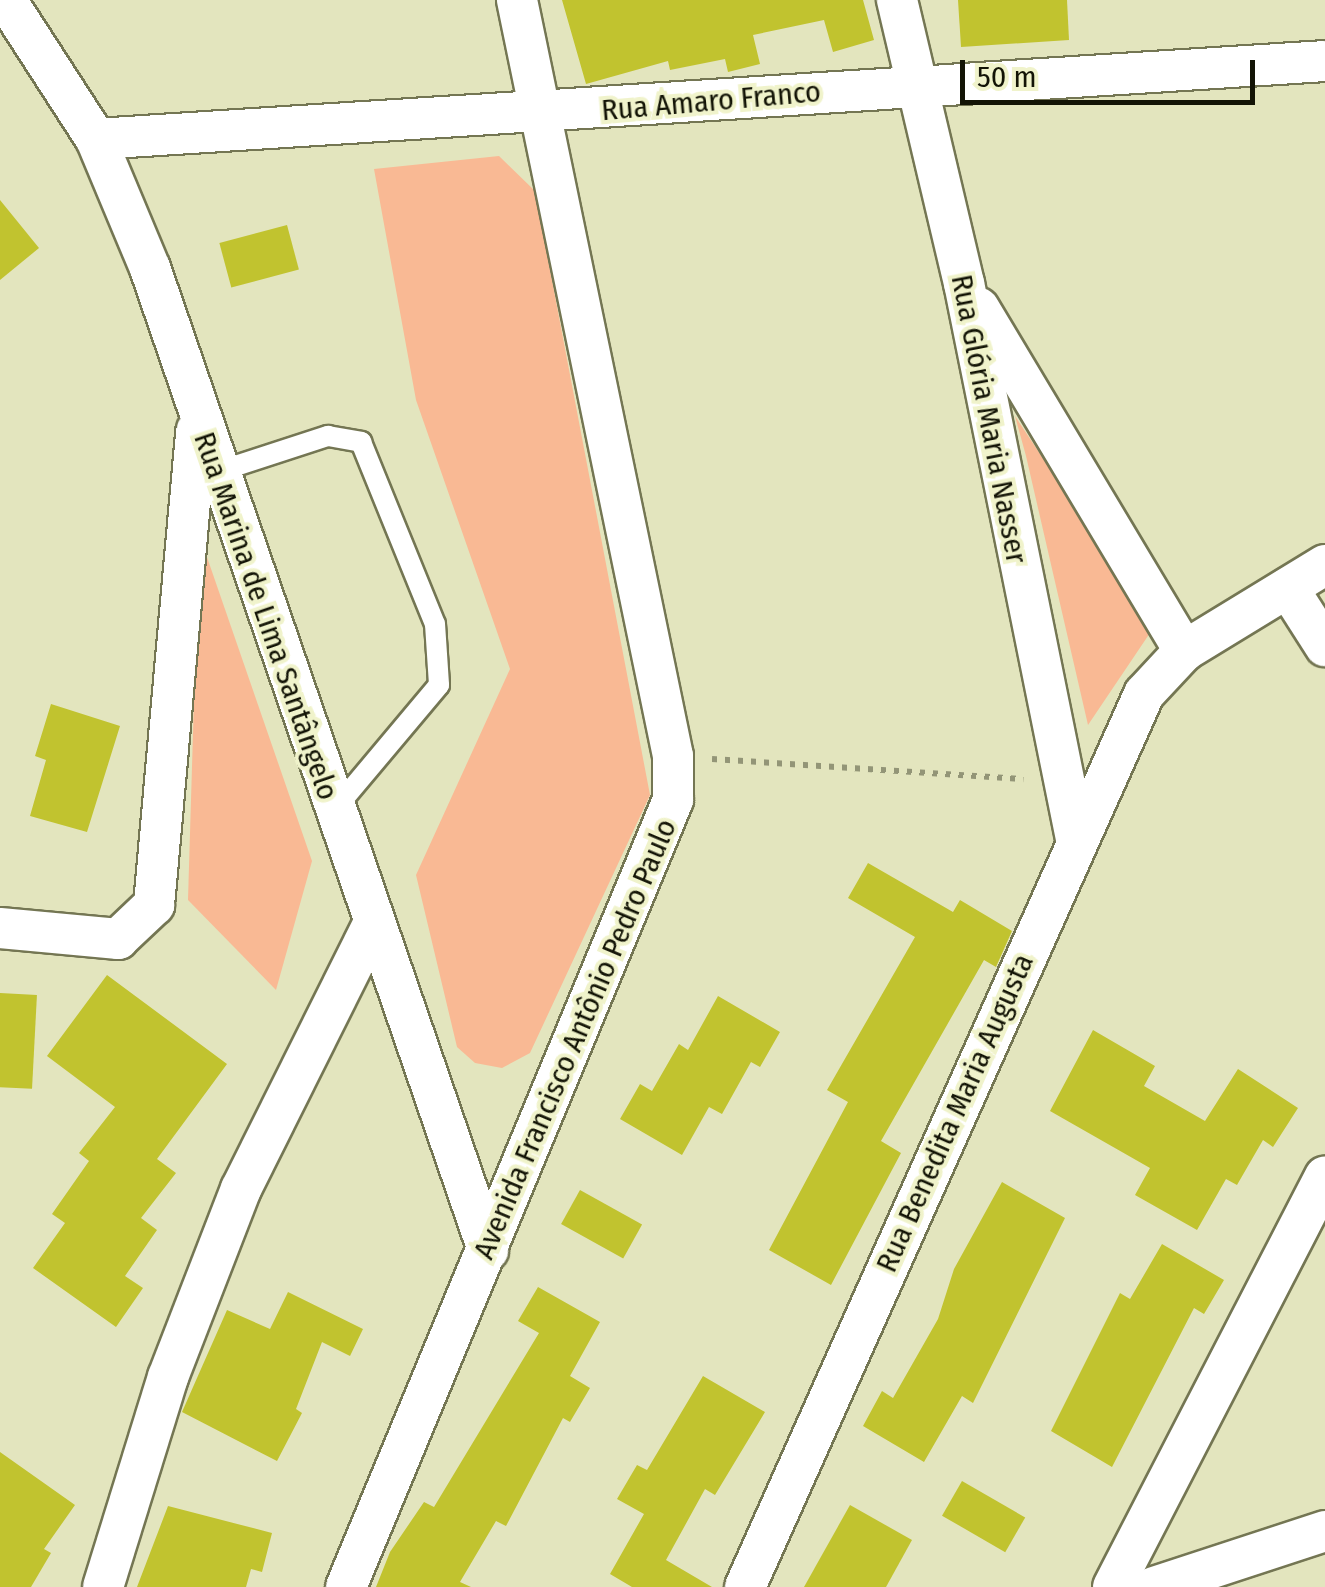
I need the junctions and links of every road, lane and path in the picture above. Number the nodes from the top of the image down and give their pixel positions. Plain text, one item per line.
1 (6, 0) edge
2 (517, 0) edge
3 (898, 0) edge
4 (1325, 61) edge
5 (914, 84) junction
6 (540, 116) junction
7 (96, 139) junction
8 (964, 283) junction
9 (197, 416) junction
10 (217, 472) junction
11 (1325, 565) edge
12 (1288, 588) junction
13 (1325, 646) edge
14 (1184, 651) junction
15 (673, 756) junction
16 (1060, 781) junction
17 (334, 811) junction
18 (1076, 839) junction
19 (373, 924) junction
20 (0, 928) edge
21 (1325, 1176) edge
22 (488, 1250) junction
23 (1325, 1531) edge
24 (103, 1587) edge
25 (346, 1587) edge
26 (745, 1587) edge
27 (1112, 1587) edge
28 (1154, 1587) edge

1 - 7 street, Rua Marina de Lima Santângelo
2 - 6 street, Avenida Francisco Antônio Pedro Paulo
3 - 5 street, Rua Glória Maria Nasser
4 - 5 street, Rua Amaro Franco
5 - 6 street, Rua Amaro Franco
5 - 8 street, Rua Glória Maria Nasser
6 - 7 street, Rua Amaro Franco
6 - 15 street, Avenida Francisco Antônio Pedro Paulo
7 - 9 street, Rua Marina de Lima Santângelo
8 - 14 street
8 - 16 street, Rua Glória Maria Nasser
9 - 10 street, Rua Marina de Lima Santângelo
9 - 20 street
10 - 17 street, Rua Marina de Lima Santângelo
10 - 17 lane
11 - 12 street, Rua Benedita Maria Augusta
12 - 13 street
12 - 14 street, Rua Benedita Maria Augusta
14 - 18 street, Rua Benedita Maria Augusta
15 - 16 path
15 - 22 street, Avenida Francisco Antônio Pedro Paulo
16 - 18 street, Rua Glória Maria Nasser
17 - 19 street, Rua Marina de Lima Santângelo
18 - 26 street, Rua Benedita Maria Augusta
19 - 22 street, Rua Marina de Lima Santângelo
19 - 24 street
21 - 27 street
22 - 25 street, Avenida Francisco Antônio Pedro Paulo
23 - 28 street

